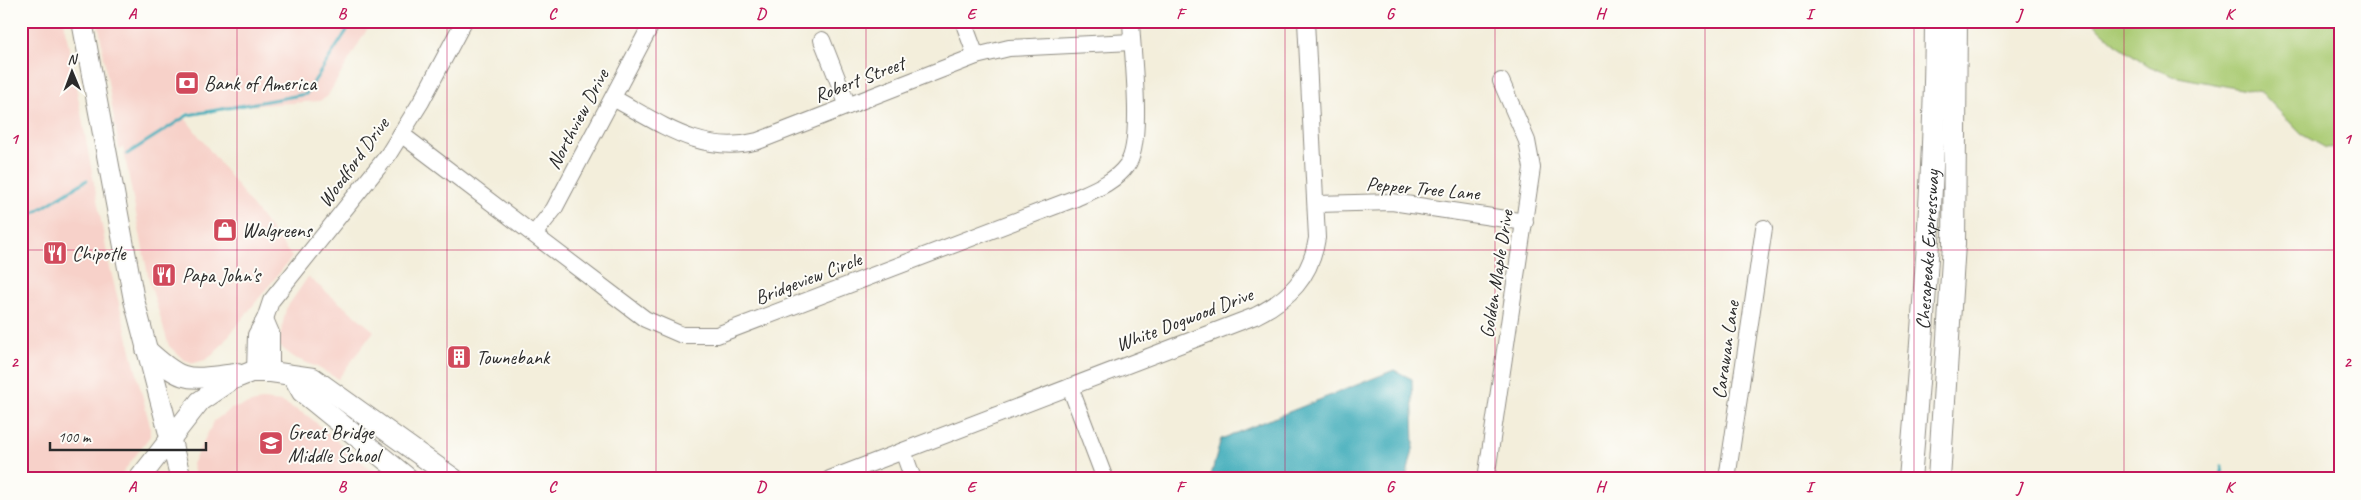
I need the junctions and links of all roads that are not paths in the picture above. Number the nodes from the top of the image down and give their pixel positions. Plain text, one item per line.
1 (82, 21) edge
2 (464, 21) edge
3 (653, 21) edge
4 (963, 21) edge
5 (1131, 21) edge
6 (1306, 21) edge
7 (1936, 21) edge
8 (1956, 21) edge
9 (822, 40) dead end
10 (1132, 42) junction
11 (976, 56) junction
12 (1501, 81) dead end
13 (613, 98) junction
14 (848, 106) junction
15 (401, 134) junction
16 (1317, 204) junction
17 (1525, 222) junction
18 (1764, 228) dead end
19 (534, 234) junction
20 (146, 349) junction
21 (259, 372) junction
22 (293, 376) junction
23 (1070, 387) junction
24 (324, 409) junction
25 (170, 438) junction
26 (903, 451) junction
27 (452, 478) edge
28 (139, 479) edge
29 (181, 479) edge
30 (409, 479) edge
31 (830, 479) edge
32 (913, 479) edge
33 (1105, 479) edge
34 (1486, 479) edge
35 (1727, 479) edge
36 (1910, 479) edge
37 (1939, 479) edge

1 - 20 main road
2 - 15 street, Woodford Drive
3 - 13 street, Northview Drive
4 - 11 street
5 - 10 street, Bridgeview Circle
6 - 16 street, White Dogwood Drive
7 - 36 highway, Chesapeake Expressway
8 - 37 highway, Chesapeake Expressway
9 - 14 street
10 - 11 street, Robert Street
10 - 19 street, Bridgeview Circle
11 - 14 street, Robert Street
12 - 17 street, Golden Maple Drive
13 - 14 street, Robert Street
13 - 19 street, Northview Drive
15 - 19 street, Bridgeview Circle
15 - 21 street, Woodford Drive
16 - 17 street, Pepper Tree Lane
16 - 23 street, White Dogwood Drive
17 - 34 street, Golden Maple Drive
18 - 35 street, Carawan Lane
20 - 21 main road
20 - 25 main road
21 - 22 main road
21 - 25 main road
22 - 24 main road
22 - 27 main road
23 - 26 street, White Dogwood Drive
23 - 33 street
24 - 27 main road
24 - 30 main road
25 - 28 main road
25 - 29 main road
26 - 31 street, White Dogwood Drive
26 - 32 street

